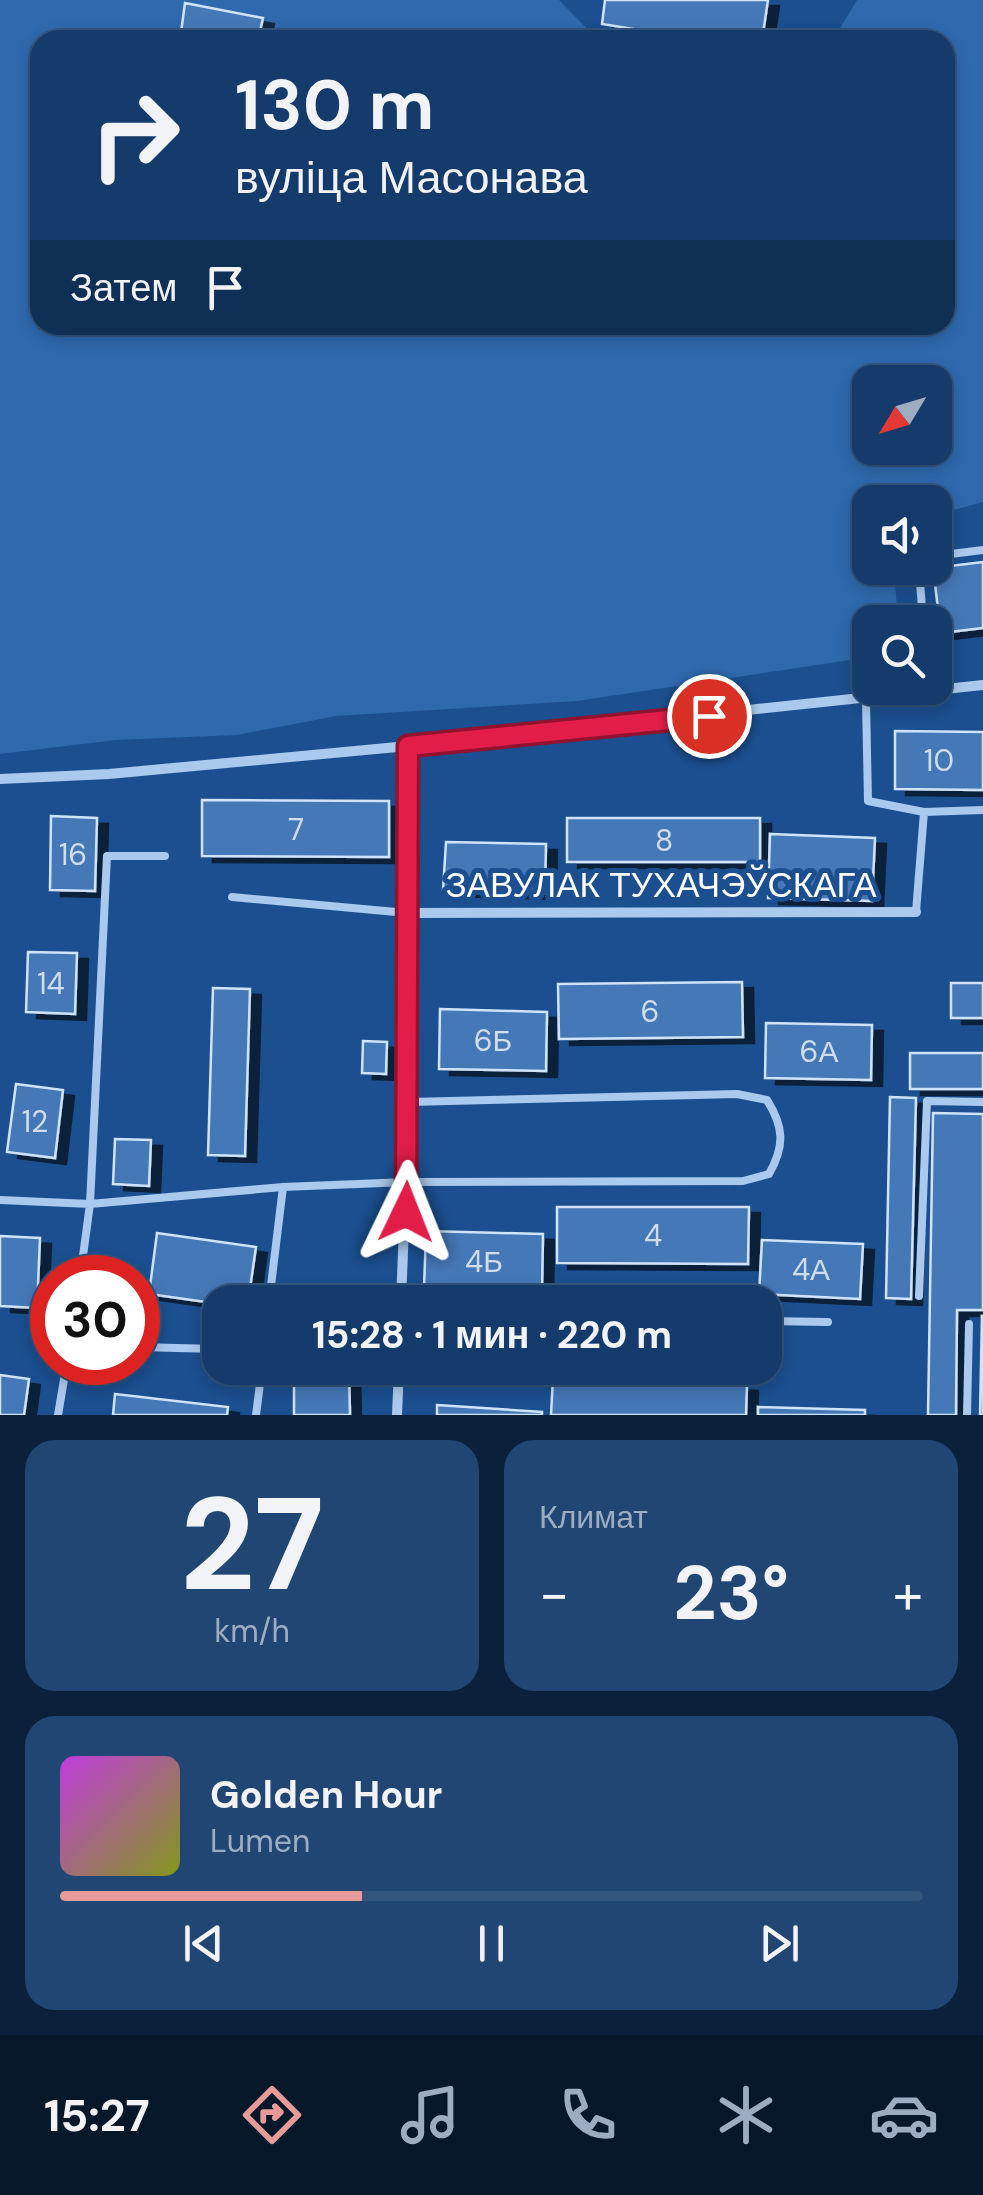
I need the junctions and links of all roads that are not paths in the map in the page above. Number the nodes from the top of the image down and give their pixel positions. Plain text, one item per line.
1 (983, 550) edge
2 (952, 554) edge
3 (983, 686) edge
4 (952, 690) edge
5 (852, 702) edge
6 (866, 705) edge
7 (408, 746) junction
8 (0, 779) edge
9 (983, 810) edge
10 (924, 812) junction
11 (165, 856) dead end
12 (232, 897) dead end
13 (916, 912) joint
14 (407, 913) junction
15 (409, 1102) junction
16 (983, 1102) edge
17 (407, 1182) junction
18 (283, 1187) junction
19 (0, 1200) edge
20 (90, 1204) junction
21 (83, 1255) edge
22 (272, 1285) edge
23 (403, 1285) edge
24 (919, 1296) dead end
25 (782, 1321) edge
26 (828, 1322) dead end
27 (969, 1324) dead end
28 (160, 1348) edge
29 (202, 1349) edge
30 (64, 1385) edge
31 (260, 1385) edge
32 (398, 1385) edge
33 (58, 1415) edge
34 (256, 1415) edge
35 (397, 1415) edge
36 (968, 1415) edge

1 - 2 lane
3 - 4 street
5 - 7 street
6 - 10 lane
7 - 8 street
7 - 14 street, ЗАВУЛАК ТУХАЧЭЎСКАГА
9 - 10 lane
10 - 13 lane
11 - 20 lane
12 - 14 lane
13 - 14 street, ЗАВУЛАК ТУХАЧЭЎСКАГА
14 - 15 street, ЗАВУЛАК ТУХАЧЭЎСКАГА
15 - 17 street, ЗАВУЛАК ТУХАЧЭЎСКАГА
15 - 17 lane
16 - 24 lane
17 - 18 lane
17 - 23 street, ЗАВУЛАК ТУХАЧЭЎСКАГА
18 - 20 lane
18 - 22 lane
19 - 20 lane
20 - 21 lane
25 - 26 lane
27 - 36 lane
28 - 29 lane
30 - 33 lane
31 - 34 lane
32 - 35 street

